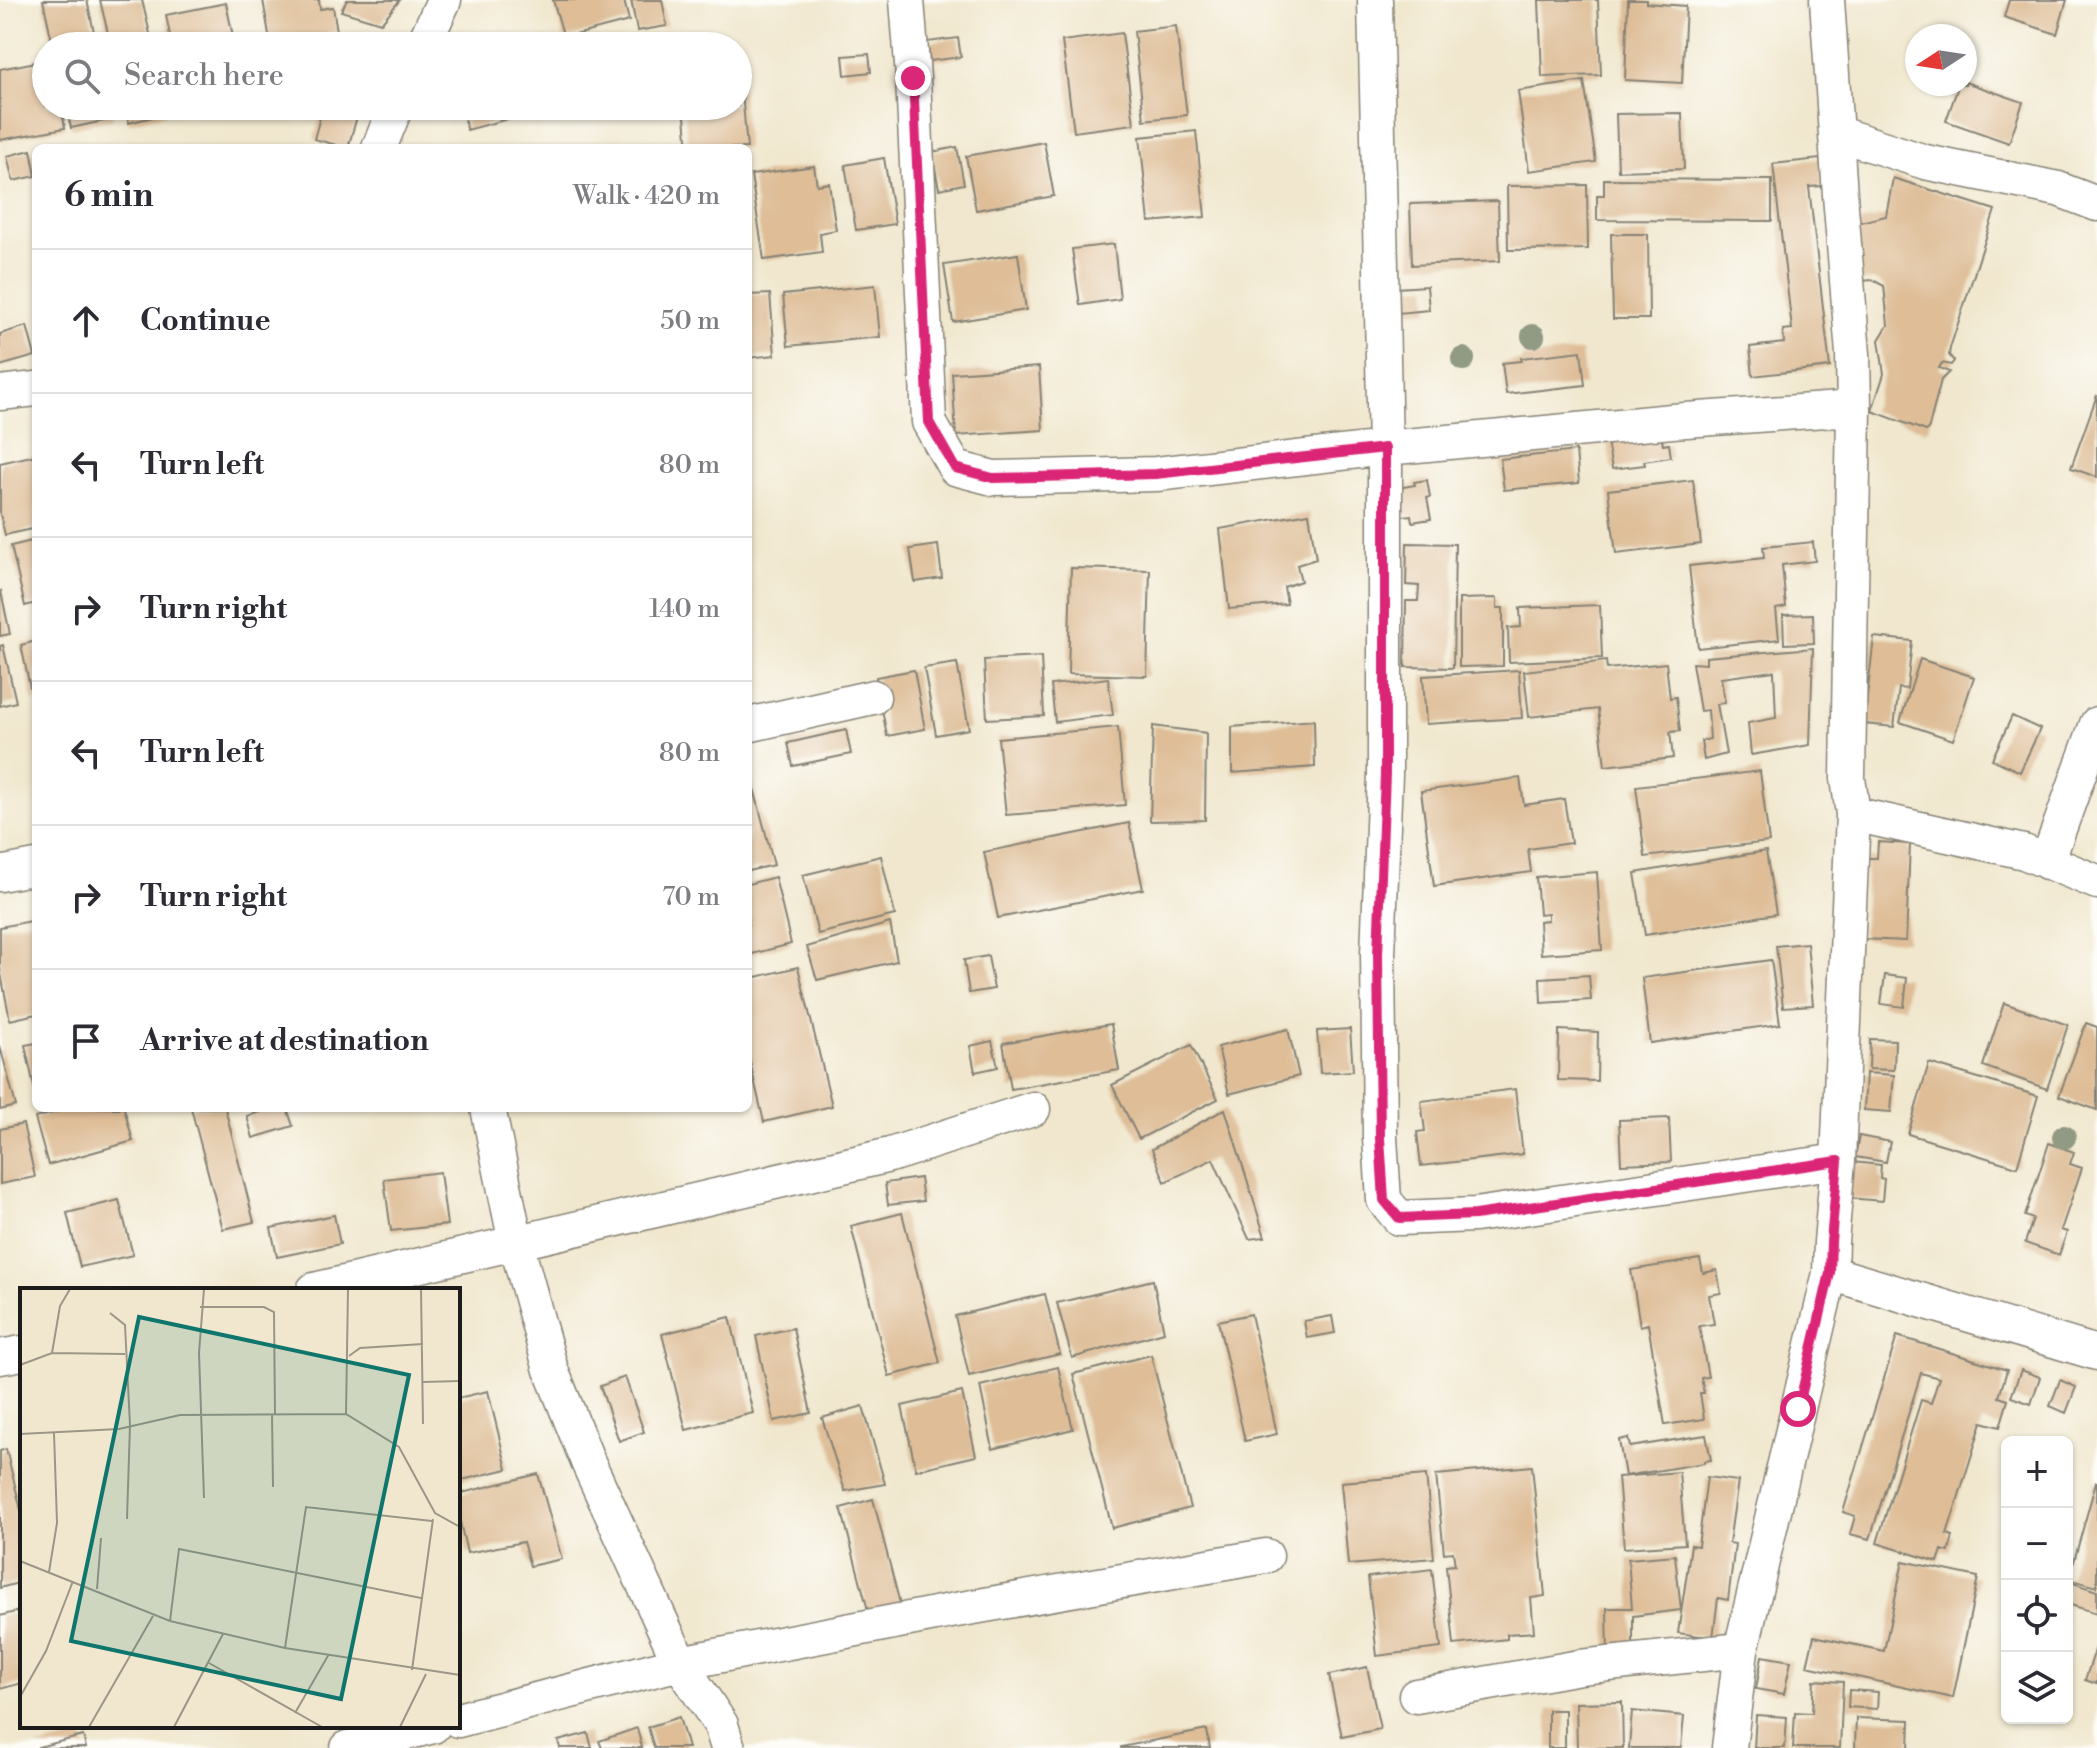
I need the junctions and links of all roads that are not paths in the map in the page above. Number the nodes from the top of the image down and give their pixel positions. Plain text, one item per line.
1 (444, 0) edge
2 (907, 0) edge
3 (1375, 0) edge
4 (1827, 0) edge
5 (429, 32) edge
6 (390, 120) edge
7 (1836, 133) junction
8 (380, 144) edge
9 (2097, 204) edge
10 (32, 389) edge
11 (0, 393) edge
12 (1854, 408) junction
13 (1385, 448) junction
14 (873, 697) dead end
15 (752, 724) edge
16 (2097, 724) edge
17 (1853, 814) junction
18 (2047, 862) junction
19 (32, 868) edge
20 (0, 874) edge
21 (2097, 882) edge
22 (1033, 1109) dead end
23 (489, 1112) edge
24 (1838, 1161) junction
25 (516, 1243) junction
26 (1830, 1273) junction
27 (323, 1288) edge
28 (20, 1353) edge
29 (2097, 1353) edge
30 (0, 1357) edge
31 (1266, 1556) dead end
32 (1741, 1650) junction
33 (680, 1663) junction
34 (1416, 1696) dead end
35 (460, 1719) edge
36 (425, 1728) edge
37 (348, 1748) edge
38 (728, 1748) edge
39 (1729, 1748) edge

1 - 5 street
2 - 13 street
3 - 13 street
4 - 7 street
6 - 8 street
7 - 9 street
7 - 12 street
10 - 11 street
12 - 13 street
12 - 17 street
13 - 24 street
14 - 15 street
16 - 18 street
17 - 18 street
17 - 24 street
18 - 21 street
19 - 20 street
22 - 25 street
23 - 25 street
24 - 26 street
25 - 27 street
25 - 33 street
26 - 29 street
26 - 32 street
28 - 30 street
31 - 33 street
32 - 34 street
32 - 39 street
33 - 35 street
33 - 38 street
36 - 37 street

